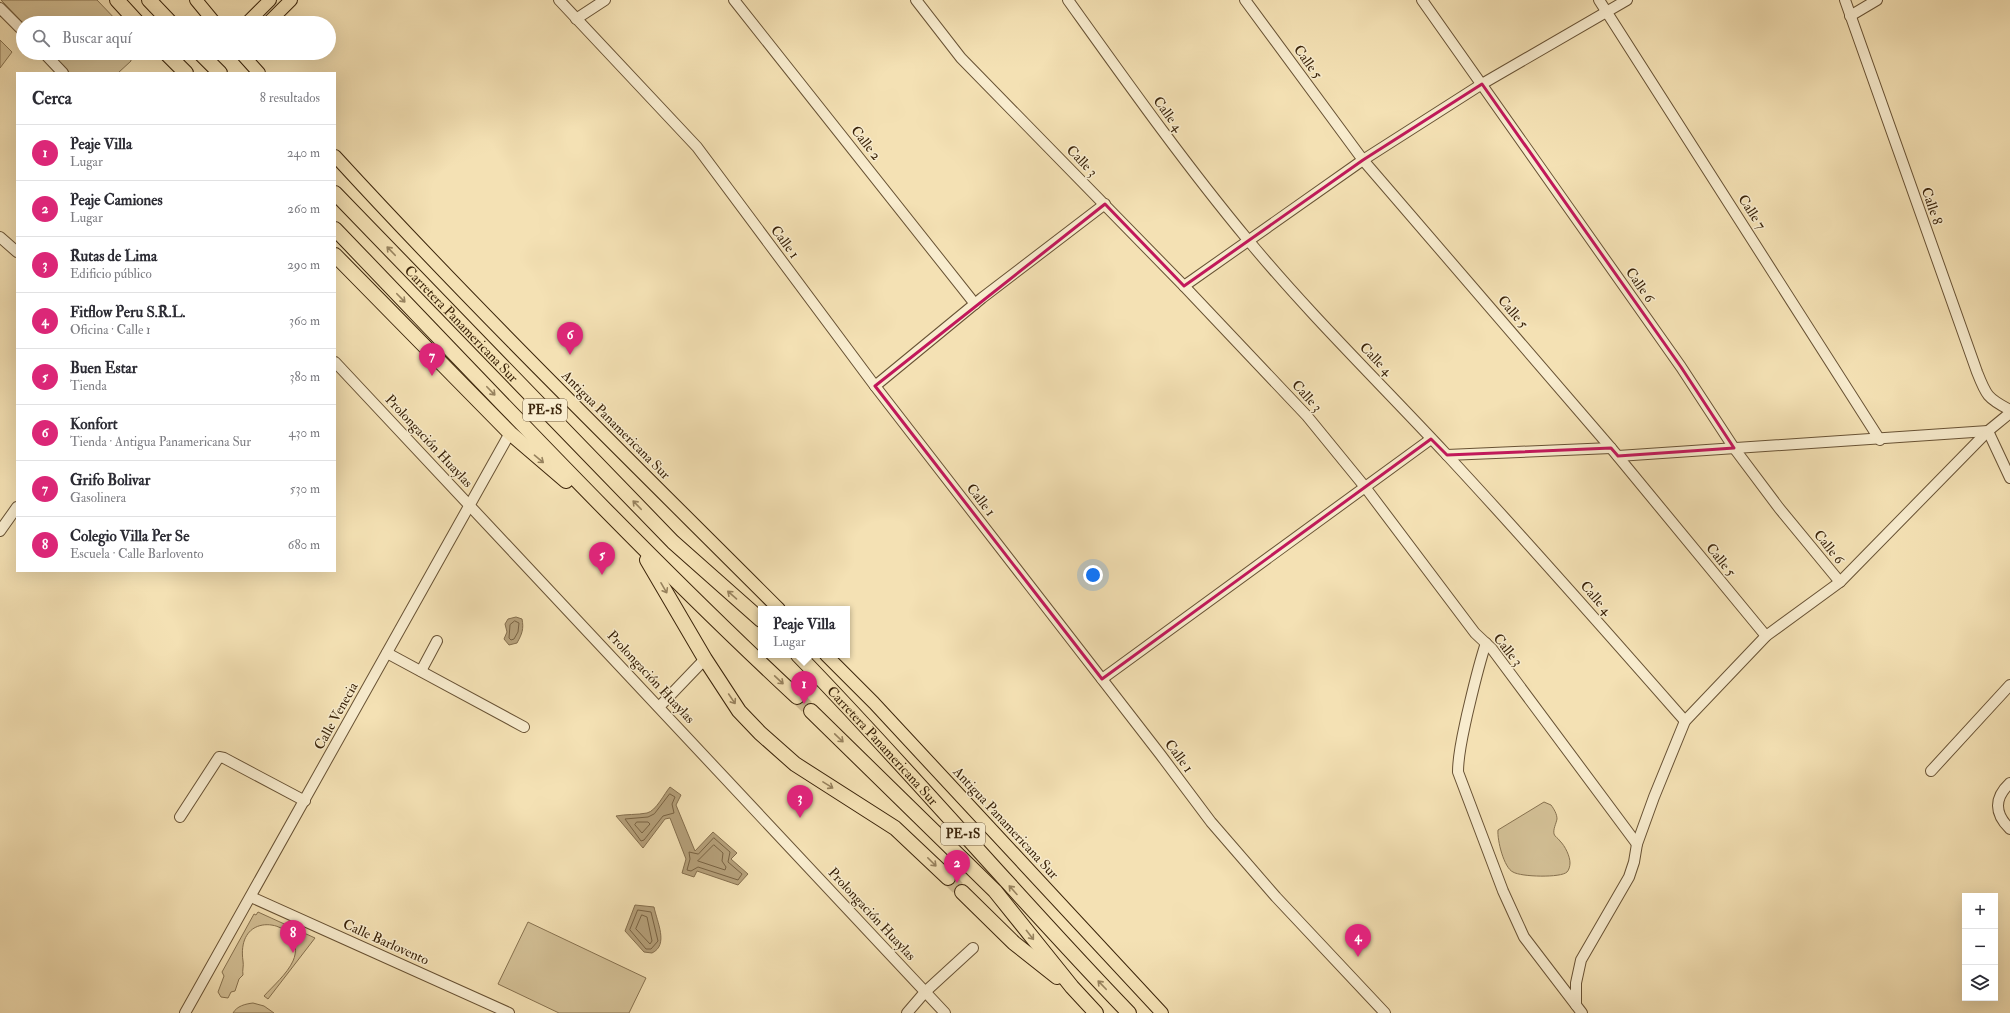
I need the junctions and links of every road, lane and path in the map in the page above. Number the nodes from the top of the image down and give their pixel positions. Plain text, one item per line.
1 (117, 0) edge
2 (196, 0) edge
3 (270, 0) edge
4 (291, 0) edge
5 (559, 0) edge
6 (605, 0) edge
7 (734, 0) edge
8 (916, 0) edge
9 (1068, 0) edge
10 (1245, 0) edge
11 (1422, 0) edge
12 (1599, 0) edge
13 (1627, 0) edge
14 (1844, 0) edge
15 (1877, 0) edge
16 (151, 2) edge
17 (0, 8) edge
18 (1607, 12) junction
19 (132, 16) edge
20 (164, 16) edge
21 (209, 16) edge
22 (254, 16) edge
23 (275, 16) edge
24 (1850, 16) junction
25 (576, 18) junction
26 (16, 24) edge
27 (51, 60) edge
28 (173, 60) edge
29 (207, 60) edge
30 (248, 60) edge
31 (62, 72) edge
32 (185, 72) edge
33 (219, 72) edge
34 (259, 72) edge
35 (1482, 84) junction
36 (336, 157) edge
37 (1363, 160) junction
38 (336, 193) edge
39 (1105, 204) junction
40 (336, 230) edge
41 (0, 237) edge
42 (1248, 241) junction
43 (16, 251) edge
44 (336, 256) edge
45 (1184, 286) junction
46 (975, 304) junction
47 (336, 363) edge
48 (875, 386) junction
49 (2010, 411) edge
50 (1988, 431) junction
51 (510, 433) junction
52 (1432, 439) junction
53 (1880, 440) junction
54 (1612, 448) junction
55 (1734, 448) junction
56 (1447, 455) junction
57 (1618, 456) junction
58 (2010, 478) edge
59 (1365, 487) junction
60 (470, 505) junction
61 (16, 509) edge
62 (622, 528) junction
63 (0, 531) edge
64 (637, 542) junction
65 (1840, 582) junction
66 (777, 606) edge
67 (758, 617) edge
68 (1766, 636) junction
69 (437, 641) dead end
70 (1486, 643) junction
71 (387, 653) junction
72 (801, 658) edge
73 (829, 658) edge
74 (705, 659) junction
75 (421, 672) junction
76 (1102, 679) junction
77 (2010, 685) edge
78 (797, 697) tunnel mouth
79 (659, 707) junction
80 (811, 711) tunnel mouth
81 (1685, 721) junction
82 (524, 727) dead end
83 (1931, 771) dead end
84 (2010, 782) edge
85 (304, 801) junction
86 (180, 817) dead end
87 (2010, 829) edge
88 (1637, 844) junction
89 (948, 878) tunnel mouth
90 (962, 892) tunnel mouth
91 (251, 897) junction
92 (973, 948) dead end
93 (1072, 988) junction
94 (925, 992) junction
95 (1579, 1009) edge
96 (185, 1013) edge
97 (509, 1013) edge
98 (907, 1013) edge
99 (945, 1013) edge
100 (1096, 1013) edge
101 (1129, 1013) edge
102 (1162, 1013) edge
103 (1385, 1013) edge

1 - 19 highway
2 - 21 main road
3 - 22 main road
4 - 23 main road
5 - 25 street, Calle 1
6 - 25 street
7 - 46 street, Calle 2
8 - 39 street, Calle 3
9 - 42 street, Calle 4
10 - 37 street, Calle 5
11 - 35 street, Calle 6
12 - 18 street, Calle 7
13 - 18 street
14 - 24 street, Calle 8
15 - 24 street
16 - 20 highway
17 - 26 street
18 - 35 street
18 - 53 street, Calle 7
24 - 49 street, Calle 8
25 - 48 street, Calle 1
27 - 31 street
28 - 32 highway
29 - 33 highway
30 - 34 main road
35 - 37 street
35 - 55 street, Calle 6
36 - 66 main road, Antigua Panamericana Sur
37 - 42 street
37 - 54 street, Calle 5
67 -> 38 highway, Carretera Panamericana Sur / PE-1S
39 - 45 street, Calle 3
39 - 46 street
40 -> 62 highway, Carretera Panamericana Sur / PE-1S
41 - 43 street
42 - 45 street
42 - 52 street, Calle 4
44 - 51 highway
45 - 59 street, Calle 3
46 - 48 street
47 - 60 street, Prolongación Huaylas
48 - 76 street, Calle 1
49 - 50 street
50 - 53 street
50 - 58 street
50 - 65 street
51 - 60 street, Calle Venecia
51 -> 62 highway
52 - 56 street, Calle 4
52 - 59 street
53 - 55 street
54 - 56 street
54 - 57 street, Calle 5
55 - 57 street
55 - 65 street, Calle 6
56 - 81 street, Calle 4
57 - 68 street, Calle 5
59 - 70 street, Calle 3
59 - 76 street
60 - 71 street, Calle Venecia
60 - 79 street, Prolongación Huaylas
61 - 63 street
62 - 64 highway, Carretera Panamericana Sur / PE-1S
64 -> 74 highway, Carretera Panamericana Sur / PE-1S
64 -> 78 highway, Carretera Panamericana Sur / PE-1S
65 - 68 street
68 - 81 street
69 - 75 street
70 - 88 street, Calle 3
70 - 95 street
71 - 75 street
71 - 85 street, Calle Venecia
101 -> 72 highway, Carretera Panamericana Sur / PE-1S
73 - 102 main road, Antigua Panamericana Sur
74 - 79 street
74 -> 89 highway, Carretera Panamericana Sur / PE-1S
75 - 82 street
76 - 103 street, Calle 1
77 - 83 street
79 - 94 street, Prolongación Huaylas
80 -> 93 highway, Carretera Panamericana Sur / PE-1S
81 - 88 street
84 - 87 street
85 - 86 street
85 - 91 street, Calle Venecia
88 - 95 street
90 - 93 highway, Carretera Panamericana Sur / PE-1S
91 - 96 street, Calle Venecia
91 - 97 street, Calle Barlovento
92 - 94 street
93 - 100 highway, Carretera Panamericana Sur / PE-1S
94 - 98 street
94 - 99 street, Prolongación Huaylas

